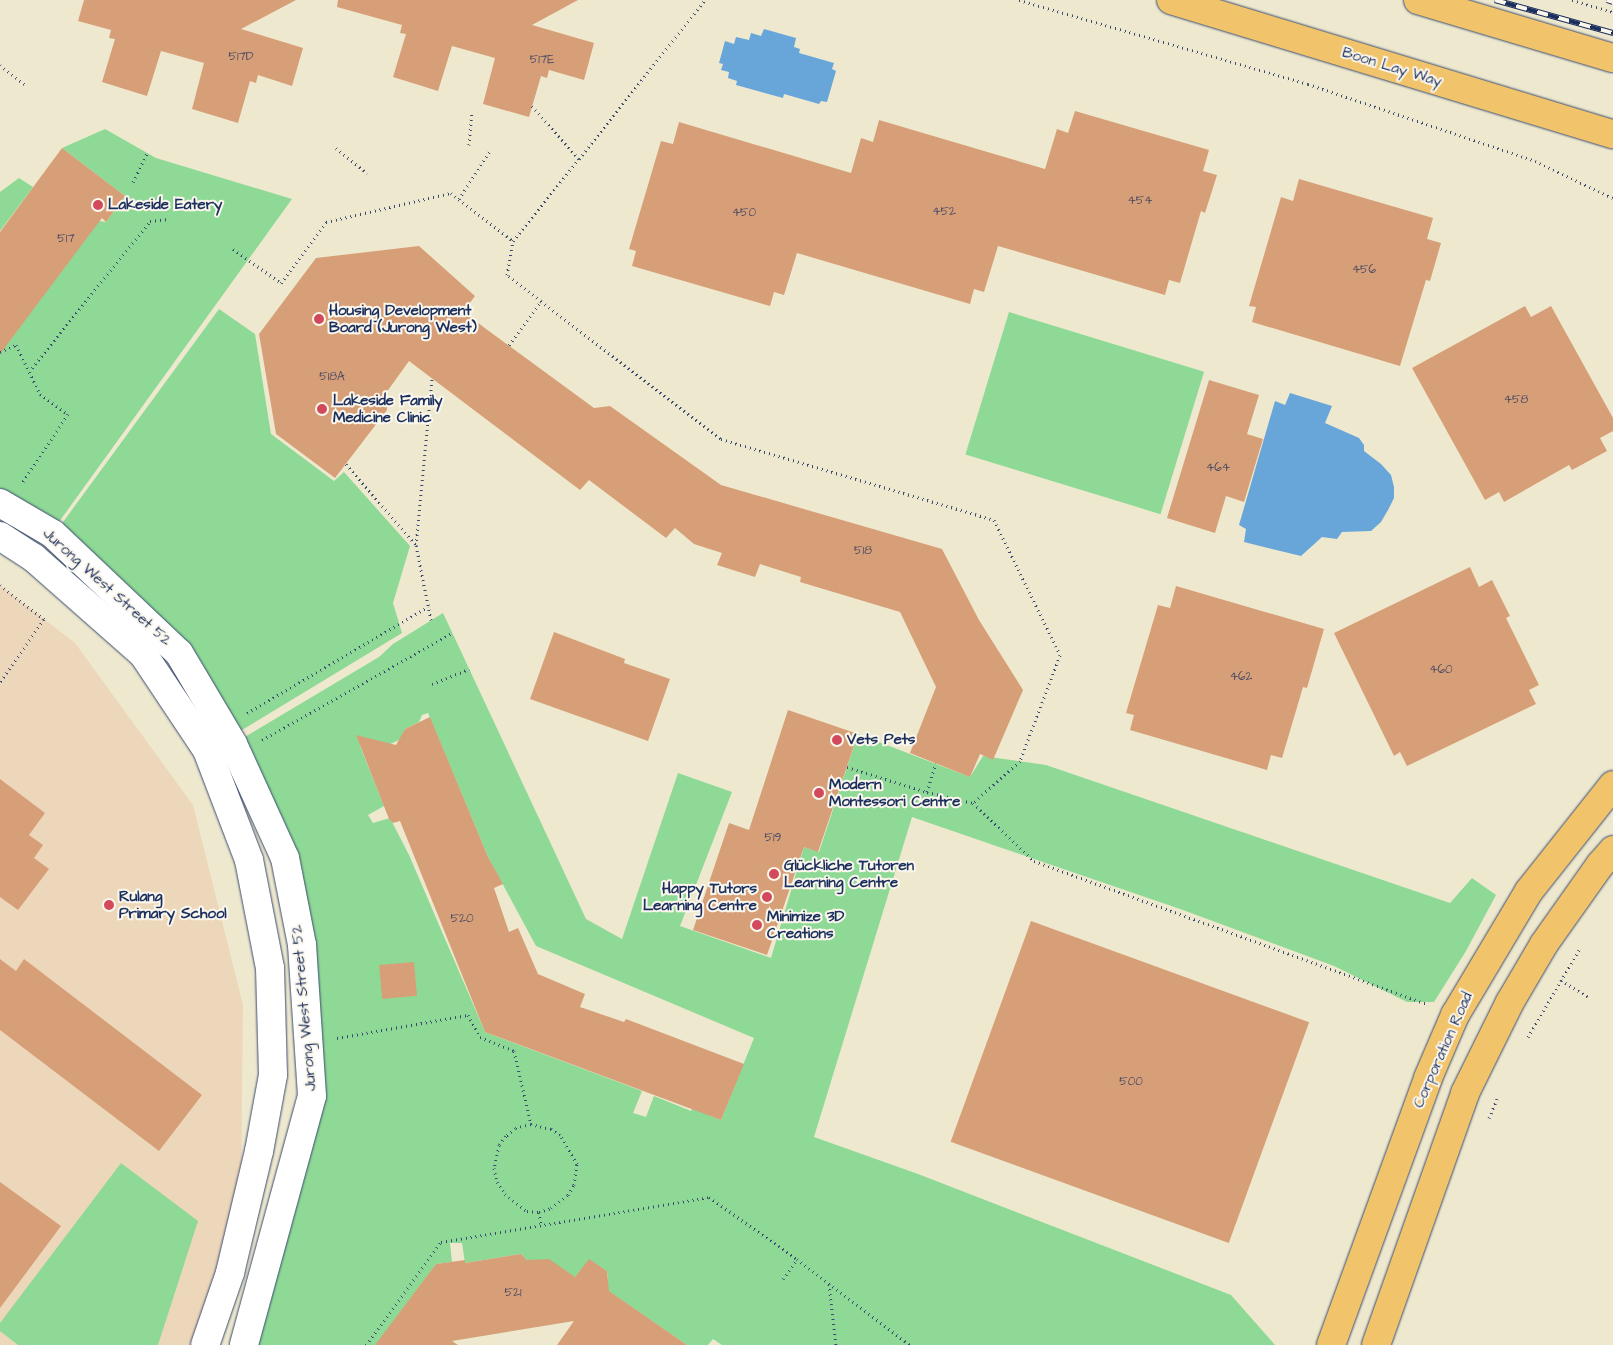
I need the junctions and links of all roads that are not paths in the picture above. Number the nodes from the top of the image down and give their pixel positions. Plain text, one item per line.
1 (1171, 0) edge
2 (1418, 0) edge
3 (1613, 58) edge
4 (1613, 134) edge
5 (3, 505) edge
6 (0, 536) edge
7 (1613, 785) edge
8 (1613, 850) edge
9 (1440, 1050) junction
10 (1478, 1066) junction
11 (205, 1345) edge
12 (244, 1345) edge
13 (1331, 1345) edge
14 (1376, 1345) edge

1 - 4 main road, Boon Lay Way
2 - 3 main road
5 - 12 street, Jurong West Street 52
6 - 11 street, Jurong West Street 52
7 - 9 main road, Corporation Road
8 - 10 main road
9 - 10 main road
9 - 13 main road, Corporation Road
10 - 14 main road

